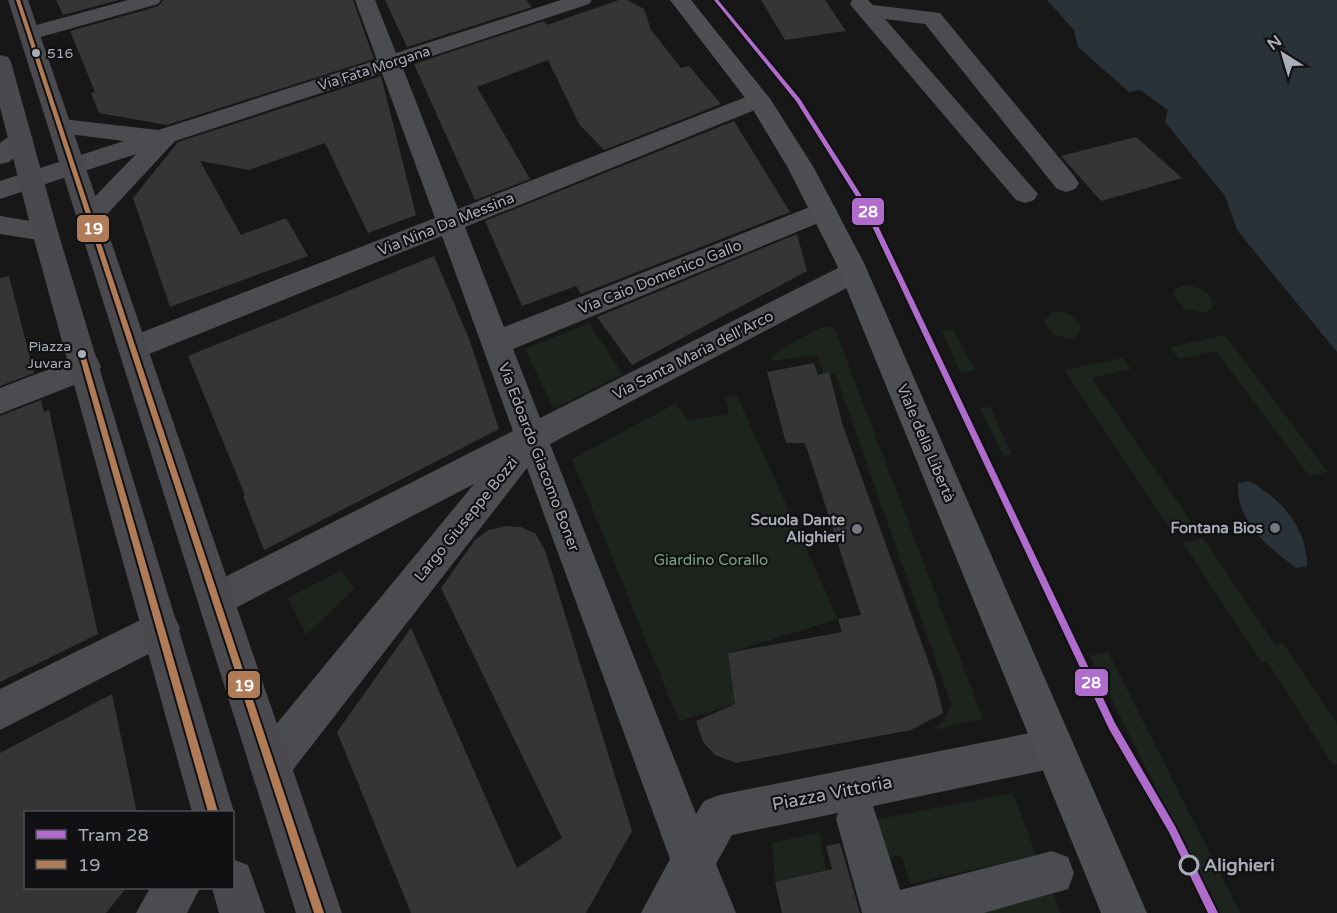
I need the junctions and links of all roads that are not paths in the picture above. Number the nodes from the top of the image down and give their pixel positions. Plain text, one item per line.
1 (18, 0) edge
2 (151, 0) edge
3 (365, 0) edge
4 (582, 0) edge
5 (680, 0) edge
6 (862, 5) edge
7 (30, 34) junction
8 (0, 62) edge
9 (390, 63) junction
10 (759, 100) junction
11 (62, 127) junction
12 (166, 138) junction
13 (21, 139) junction
14 (0, 156) edge
15 (74, 167) junction
16 (32, 180) junction
17 (1066, 183) dead end
18 (0, 190) edge
19 (1024, 194) dead end
20 (824, 211) junction
21 (89, 218) junction
22 (450, 222) junction
23 (0, 225) edge
24 (45, 232) junction
25 (854, 272) junction
26 (496, 343) junction
27 (133, 348) junction
28 (86, 367) junction
29 (0, 401) edge
30 (531, 438) junction
31 (216, 600) junction
32 (161, 628) junction
33 (0, 710) edge
34 (1055, 748) junction
35 (270, 765) junction
36 (212, 811) edge
37 (857, 819) dead end
38 (692, 863) junction
39 (1052, 873) dead end
40 (234, 887) edge
41 (177, 889) edge
42 (159, 913) edge
43 (242, 913) edge
44 (319, 913) edge
45 (664, 913) edge
46 (713, 913) edge
47 (885, 913) edge
48 (897, 913) edge
49 (1124, 913) edge

1 - 7 main road
2 - 7 street
3 - 9 street, Via Edoardo Giacomo Boner
4 - 9 street, Via Fata Morgana
5 - 10 main road, Viale della Libertà
6 - 17 street
6 - 19 street
7 - 11 main road
8 - 13 main road
9 - 12 street, Via Fata Morgana
9 - 22 street, Via Edoardo Giacomo Boner
10 - 20 main road, Viale della Libertà
10 - 22 street, Via Nina Da Messina
11 - 12 street
11 - 15 main road
12 - 15 street, Via Fata Morgana
12 - 21 street
13 - 14 street
13 - 16 main road
15 - 16 street, Via Fata Morgana
15 - 21 main road
16 - 18 street, Via Fata Morgana
16 - 24 main road
20 - 25 main road, Viale della Libertà
20 - 26 street, Via Caio Domenico Gallo
21 - 27 main road
22 - 26 street, Via Edoardo Giacomo Boner
22 - 27 street, Via Nina Da Messina
23 - 24 street
24 - 28 main road
25 - 30 street, Via Santa Maria dell'Arco
25 - 34 main road, Viale della Libertà
26 - 30 street, Via Edoardo Giacomo Boner
27 - 31 main road
28 - 29 street
28 - 32 main road
30 - 31 street, Largo Giuseppe Bozzi
30 - 35 street, Largo Giuseppe Bozzi
30 - 38 street, Via Edoardo Giacomo Boner
31 - 35 main road
32 - 33 street
32 - 36 main road
34 - 38 street, Piazza Vittoria
34 - 49 main road, Viale della Libertà
35 - 44 main road
37 - 47 street
38 - 45 street, Piazza Vittoria
38 - 46 street, Via Edoardo Giacomo Boner
39 - 48 street
40 - 43 main road
41 - 42 street

